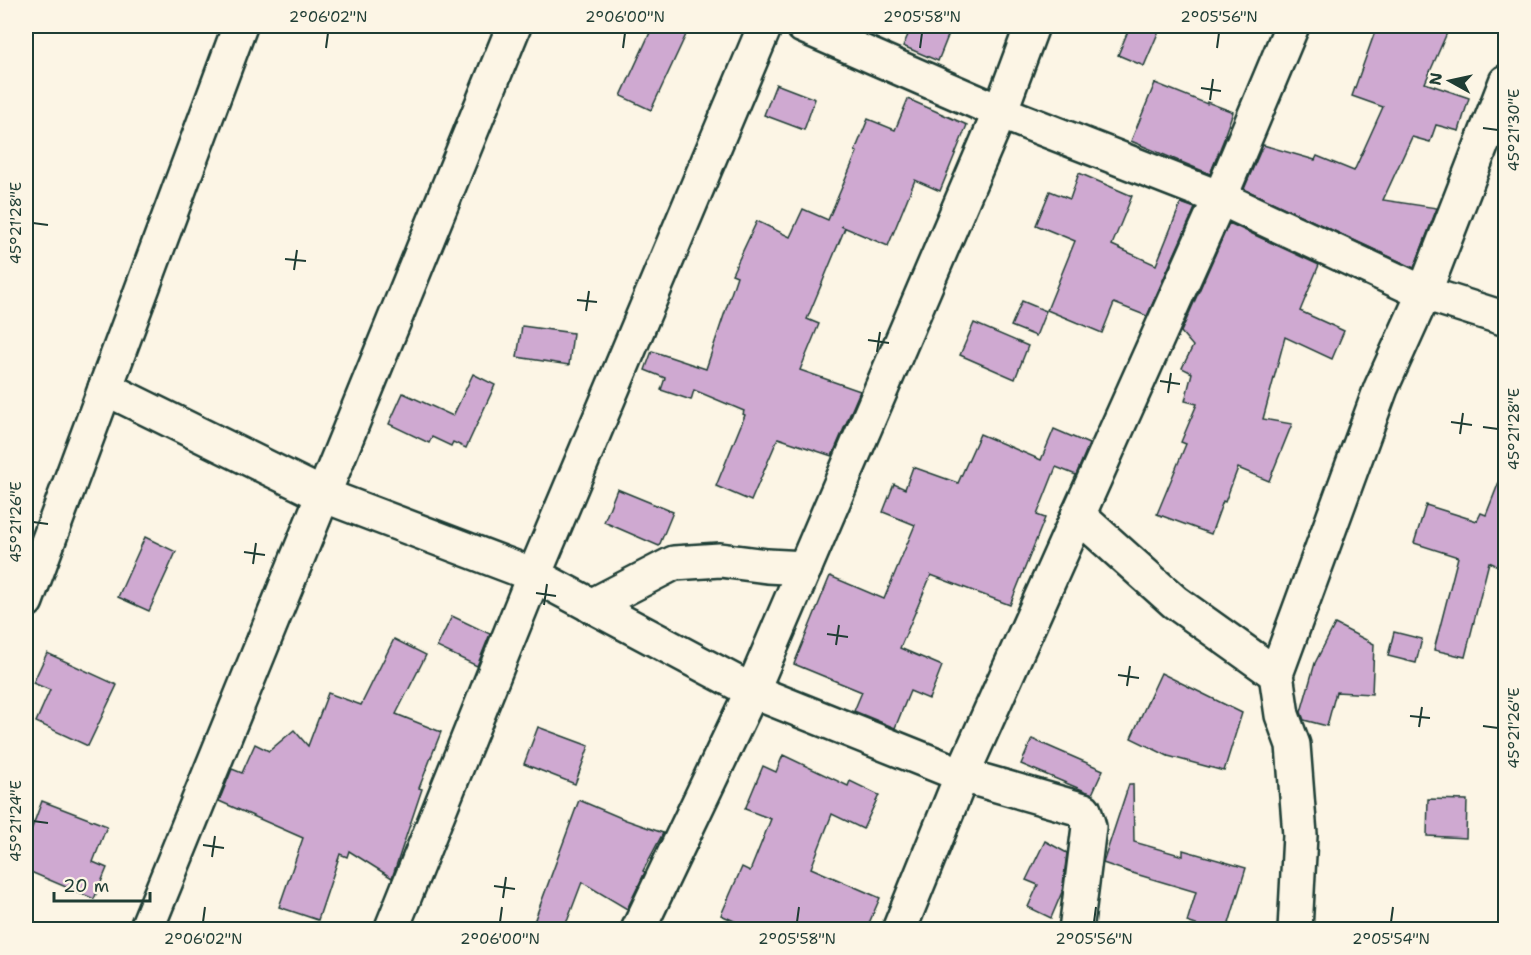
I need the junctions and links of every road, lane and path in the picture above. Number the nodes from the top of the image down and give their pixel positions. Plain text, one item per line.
1 (240, 26) edge
2 (514, 26) edge
3 (765, 26) edge
4 (803, 26) edge
5 (1032, 26) edge
6 (1292, 26) edge
7 (1506, 82) edge
8 (1000, 112) junction
9 (1220, 198) junction
10 (1424, 293) junction
11 (1506, 319) edge
12 (105, 388) junction
13 (323, 495) junction
14 (1078, 515) junction
15 (805, 568) junction
16 (534, 575) junction
17 (26, 601) edge
18 (591, 606) junction
19 (1275, 674) junction
20 (752, 691) junction
21 (962, 775) junction
22 (146, 930) edge
23 (391, 930) edge
24 (638, 930) edge
25 (899, 930) edge
26 (1076, 930) edge
27 (1295, 930) edge

1 - 12 street
2 - 13 street
3 - 16 street
4 - 8 street
5 - 8 street
6 - 9 street
7 - 10 street
8 - 9 street
8 - 15 street
9 - 10 street
9 - 14 street
10 - 11 street
10 - 19 street
12 - 13 street
12 - 17 street
13 - 16 street
13 - 22 street
14 - 19 street
14 - 21 street
15 - 18 street
15 - 20 street
16 - 18 street
16 - 23 street
18 - 20 street
19 - 27 street
20 - 21 street
20 - 24 street
21 - 25 street
21 - 26 street

